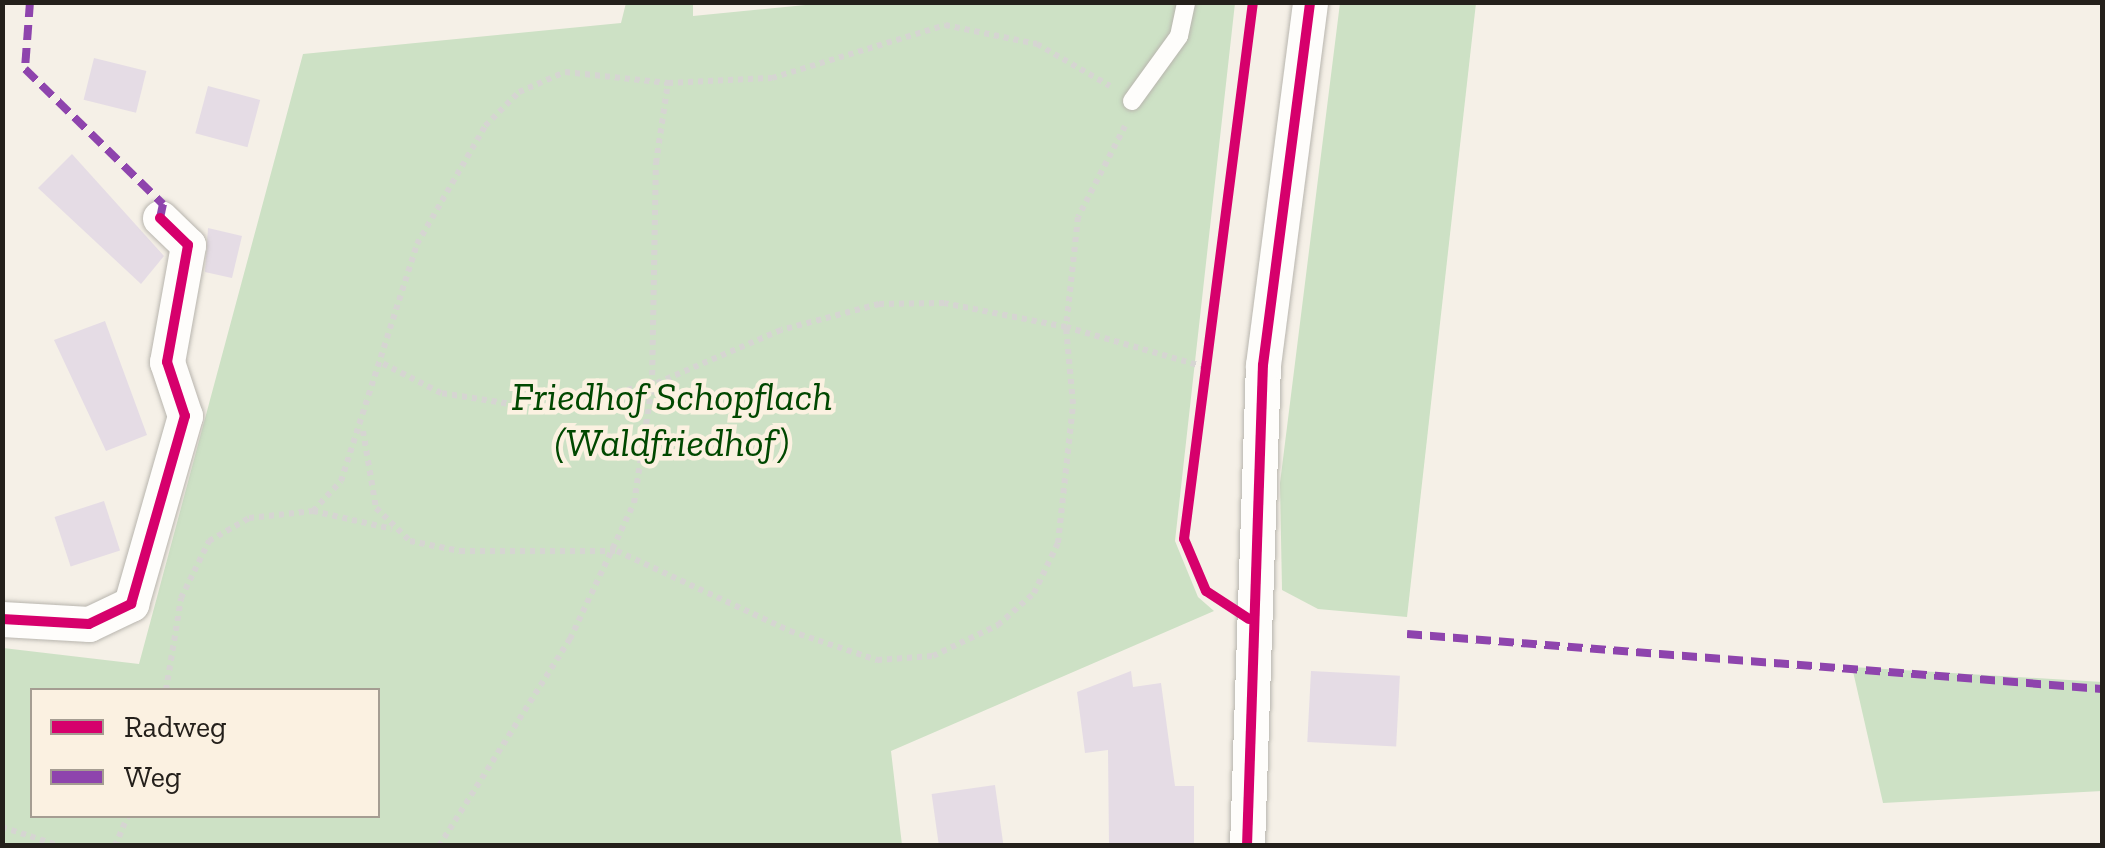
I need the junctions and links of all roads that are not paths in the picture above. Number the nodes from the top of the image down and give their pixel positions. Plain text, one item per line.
1 (1186, 2) edge
2 (1310, 2) edge
3 (1132, 101) road end
4 (160, 218) dead end
5 (2, 618) edge
6 (1248, 846) edge

1 - 3 lane
2 - 6 street
4 - 5 street

